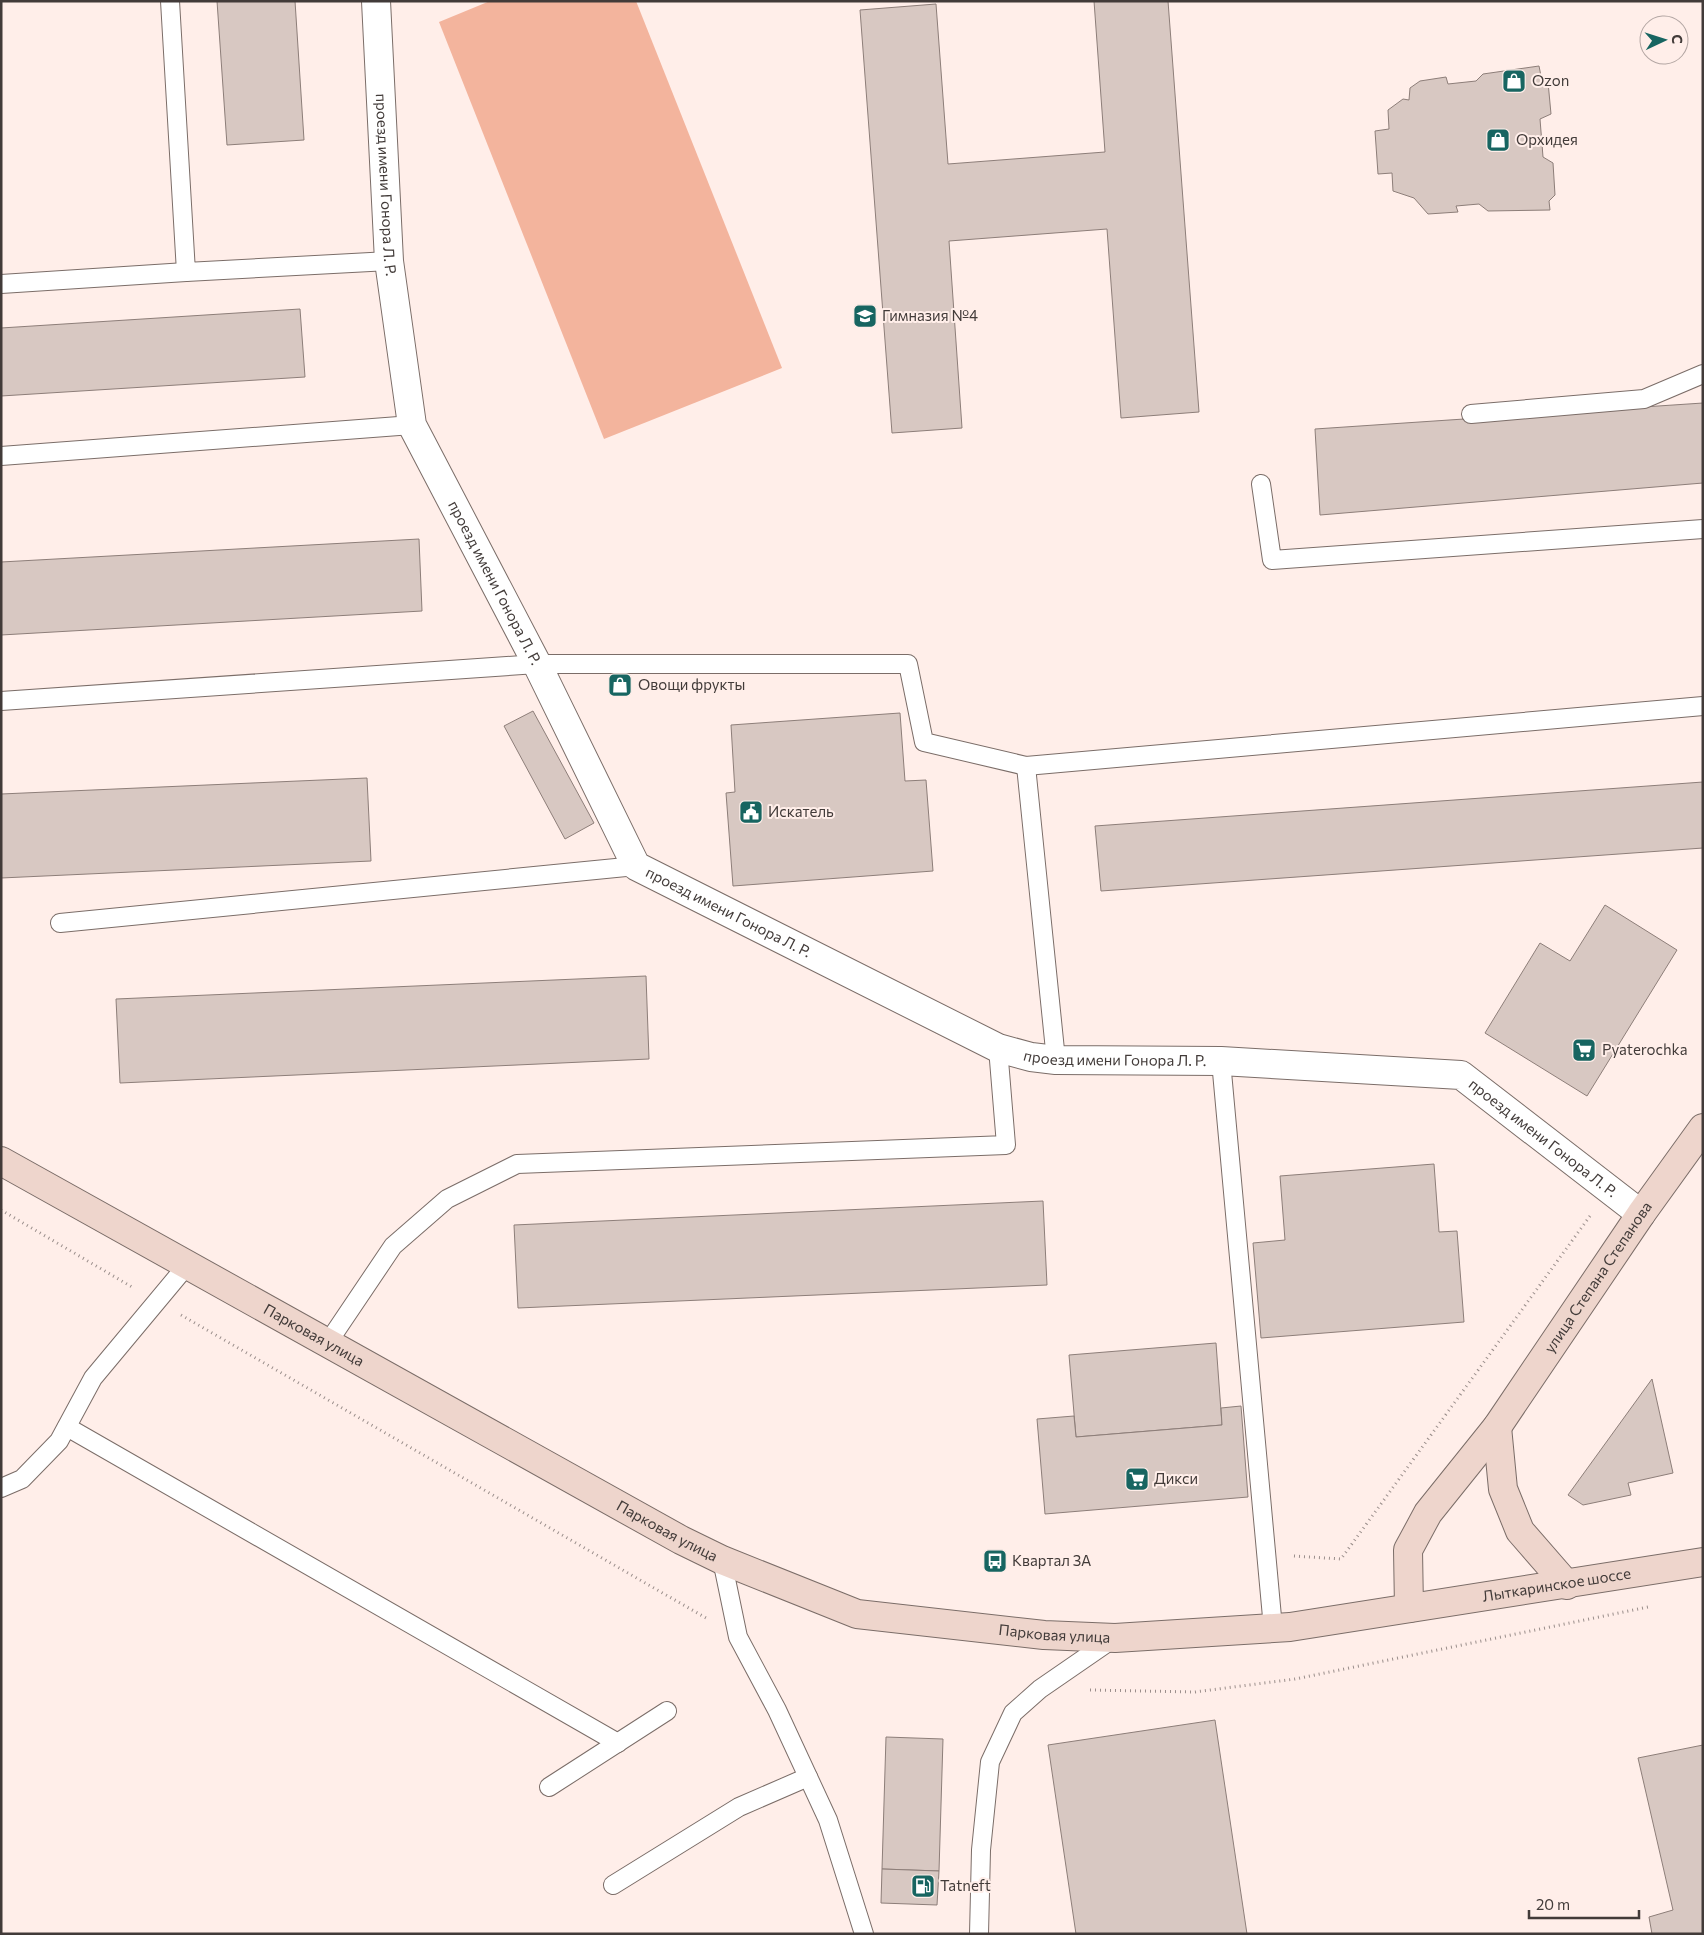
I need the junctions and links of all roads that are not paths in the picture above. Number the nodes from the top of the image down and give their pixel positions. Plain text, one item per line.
1 (170, 1) edge
2 (376, 1) edge
3 (389, 261) junction
4 (186, 272) junction
5 (1, 284) edge
6 (1703, 374) edge
7 (1471, 414) dead end
8 (412, 424) junction
9 (1, 456) edge
10 (1260, 484) dead end
11 (1703, 529) edge
12 (537, 664) junction
13 (1, 701) edge
14 (1703, 706) edge
15 (1026, 766) junction
16 (636, 866) junction
17 (60, 923) dead end
18 (998, 1048) junction
19 (1056, 1060) junction
20 (1221, 1061) junction
21 (1703, 1128) edge
22 (1, 1161) edge
23 (1640, 1214) junction
24 (188, 1264) junction
25 (328, 1341) junction
26 (67, 1427) junction
27 (1497, 1427) junction
28 (1, 1488) edge
29 (722, 1560) junction
30 (1703, 1562) edge
31 (1567, 1585) junction
32 (1409, 1608) junction
33 (1273, 1628) junction
34 (1115, 1638) junction
35 (668, 1711) dead end
36 (618, 1743) junction
37 (808, 1777) junction
38 (549, 1787) dead end
39 (613, 1885) dead end
40 (864, 1934) edge
41 (979, 1934) edge

1 - 4 lane
2 - 3 street, проезд имени Гонора Л. Р.
3 - 4 lane
3 - 8 street, проезд имени Гонора Л. Р.
4 - 5 lane
6 - 7 lane
8 - 9 lane
8 - 12 street, проезд имени Гонора Л. Р.
10 - 11 lane
12 - 13 lane
12 - 15 lane
12 - 16 street, проезд имени Гонора Л. Р.
14 - 15 lane
15 - 19 lane
16 - 17 lane
16 - 18 street, проезд имени Гонора Л. Р.
18 - 19 street, проезд имени Гонора Л. Р.
18 - 25 lane
19 - 20 street, проезд имени Гонора Л. Р.
20 - 23 street, проезд имени Гонора Л. Р.
20 - 33 lane
21 - 23 main road, улица Степана Степанова
22 - 24 main road, Парковая улица
23 - 27 main road, улица Степана Степанова
24 - 25 main road, Парковая улица
24 - 26 lane
25 - 29 main road, Парковая улица
26 - 28 lane
26 - 36 lane
27 - 31 main road
27 - 32 main road, улица Степана Степанова
29 - 34 main road, Парковая улица
29 - 37 lane
30 - 31 main road, Лыткаринское шоссе
31 - 32 main road, Лыткаринское шоссе
32 - 33 main road, Парковая улица
33 - 34 main road, Парковая улица
34 - 41 lane
35 - 36 lane
36 - 38 lane
37 - 39 lane
37 - 40 lane

